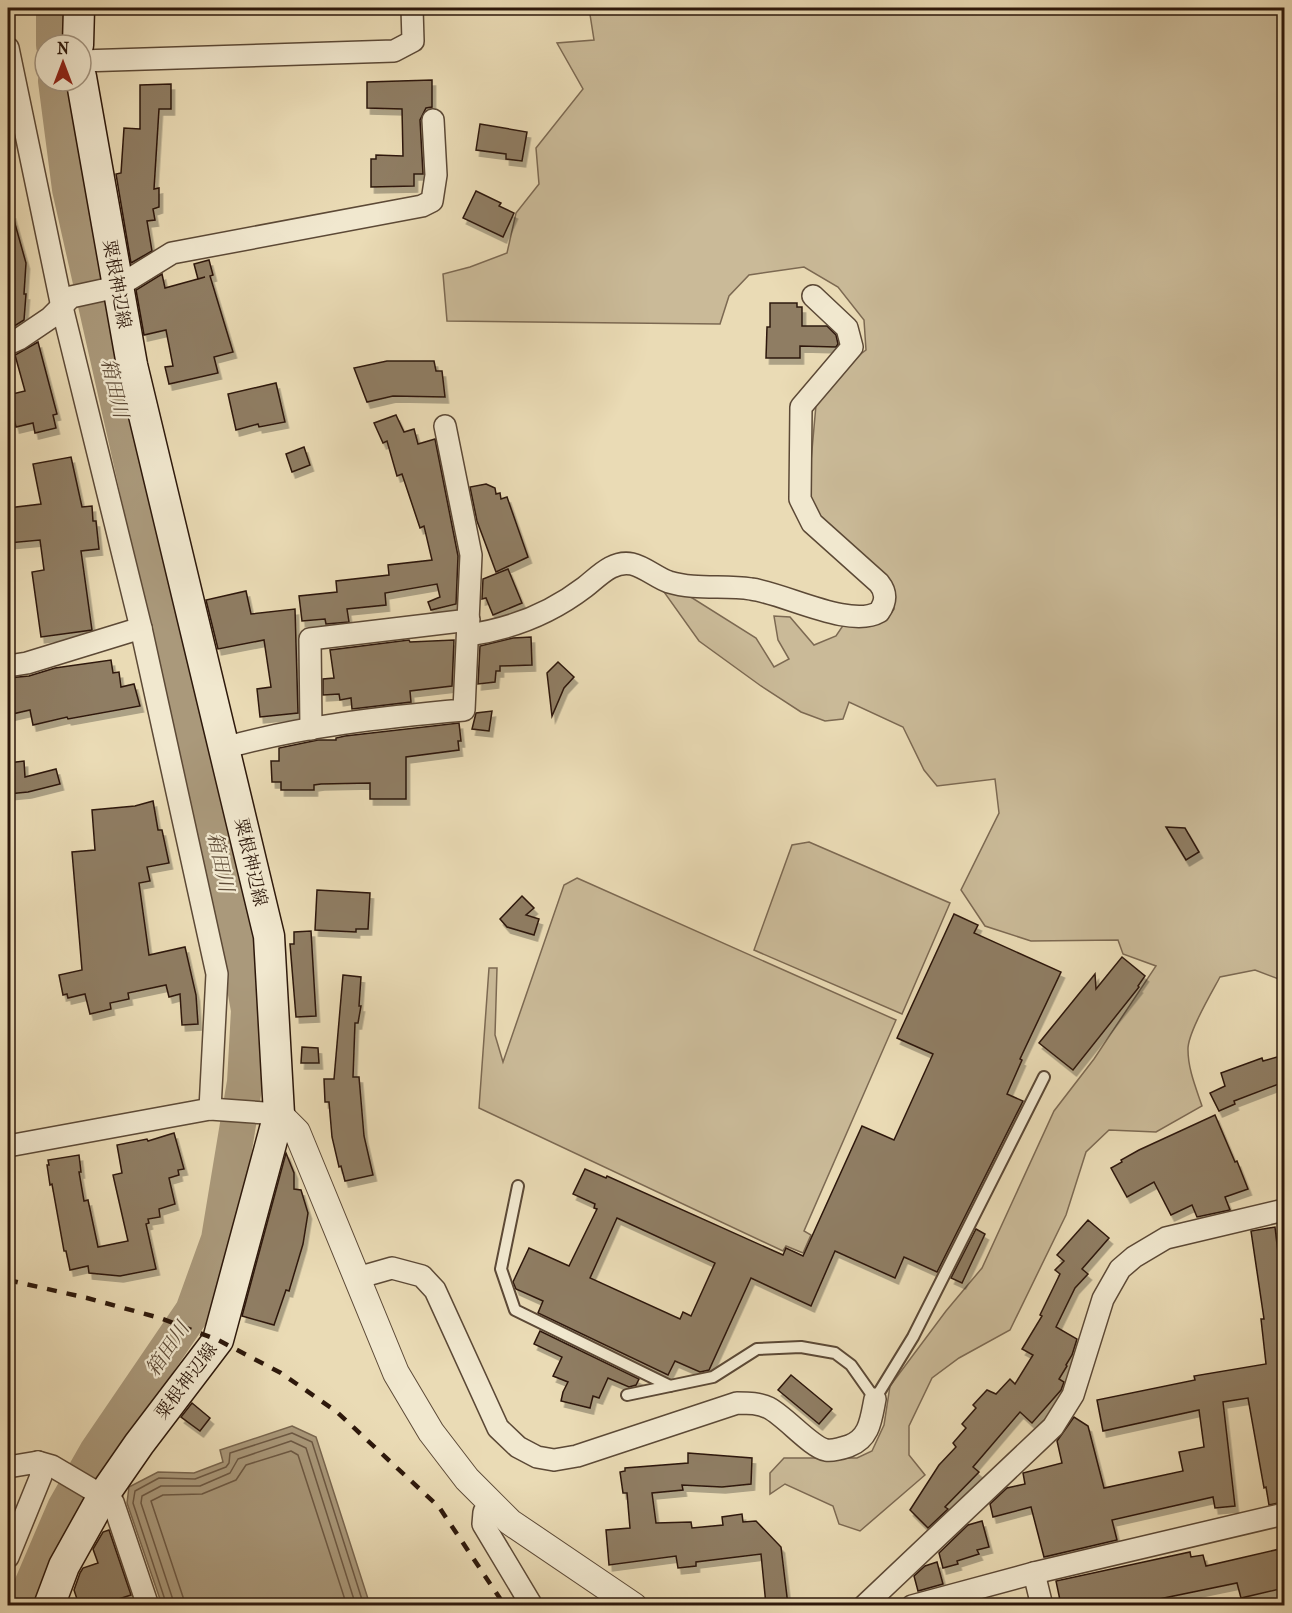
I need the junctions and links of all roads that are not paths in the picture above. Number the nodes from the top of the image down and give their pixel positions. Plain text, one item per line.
1 (79, 8) edge
2 (412, 8) edge
3 (78, 33) edge
4 (8, 48) edge
5 (93, 61) edge
6 (84, 93) edge
7 (433, 120) dead end
8 (114, 287) junction
9 (813, 296) dead end
10 (67, 302) junction
11 (8, 344) edge
12 (445, 426) dead end
13 (469, 627) junction
14 (141, 628) junction
15 (8, 666) edge
16 (311, 729) junction
17 (224, 748) junction
18 (1044, 1077) dead end
19 (215, 1108) junction
20 (274, 1113) junction
21 (8, 1146) edge
22 (518, 1186) dead end
23 (1284, 1210) edge
24 (357, 1278) junction
25 (670, 1386) junction
26 (627, 1395) dead end
27 (875, 1400) junction
28 (45, 1464) junction
29 (8, 1467) edge
30 (100, 1494) junction
31 (492, 1504) junction
32 (1284, 1514) edge
33 (8, 1557) edge
34 (1034, 1573) junction
35 (49, 1605) edge
36 (148, 1605) edge
37 (532, 1605) edge
38 (634, 1605) edge
39 (864, 1605) edge
40 (912, 1605) edge
41 (1042, 1605) edge

1 - 3 main road
2 - 5 street
4 - 10 street
6 - 8 main road, 粟根神辺線
7 - 8 street
8 - 10 street
8 - 17 main road, 粟根神辺線
9 - 13 street
10 - 11 street
10 - 14 street
12 - 13 street
13 - 16 street
13 - 16 street
14 - 15 street
14 - 19 street
16 - 17 street
17 - 20 main road, 粟根神辺線
18 - 27 lane
19 - 20 street
19 - 21 street
20 - 24 street
20 - 30 main road, 粟根神辺線
22 - 25 lane
23 - 39 street
24 - 27 street
24 - 31 street
25 - 26 lane
25 - 27 lane
28 - 29 street
28 - 30 street
28 - 33 street
30 - 35 main road, 粟根神辺線
30 - 36 street
31 - 37 street
31 - 38 street
32 - 34 street
34 - 40 street
34 - 41 street

